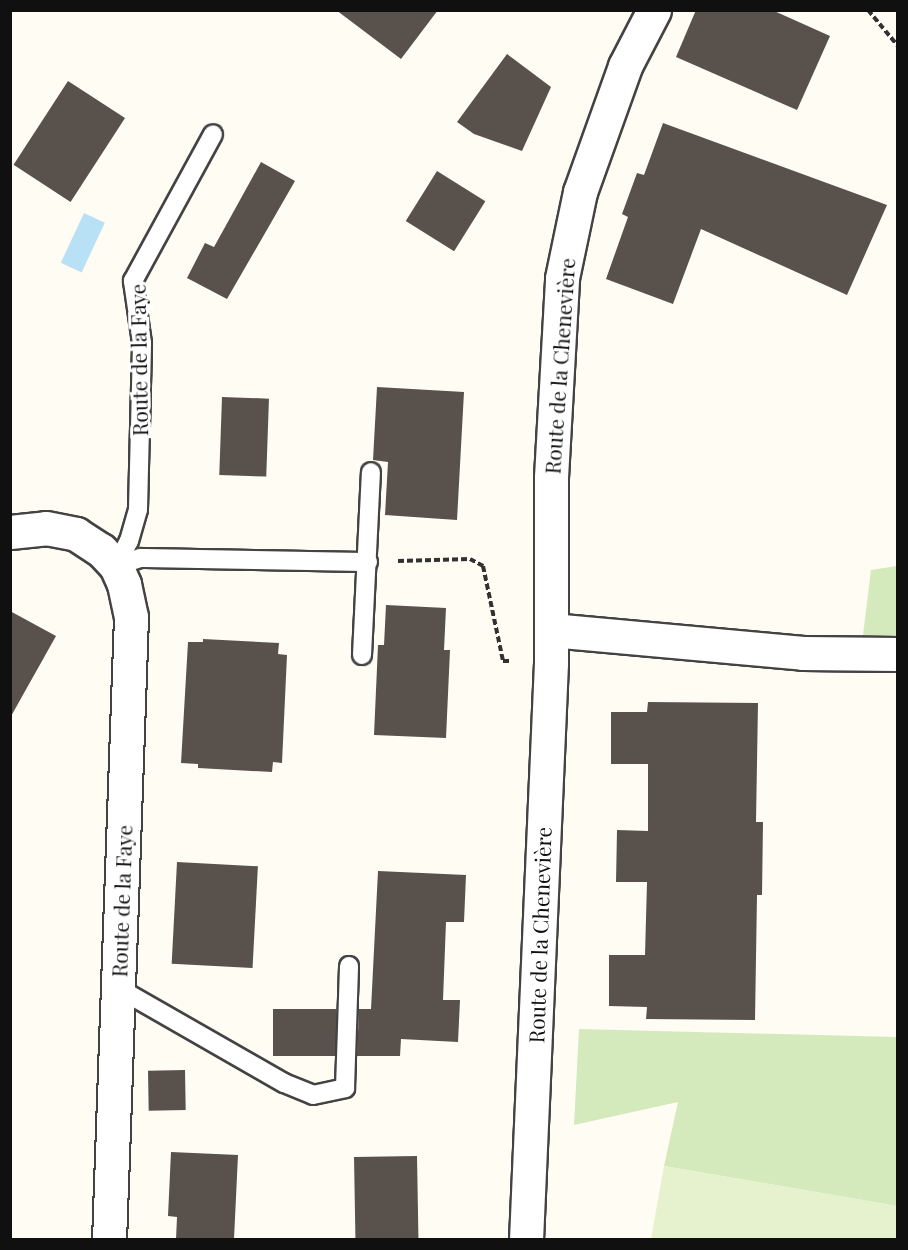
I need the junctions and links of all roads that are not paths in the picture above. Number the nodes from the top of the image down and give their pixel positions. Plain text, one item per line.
1 (654, 10) edge
2 (213, 134) dead end
3 (371, 471) dead end
4 (10, 532) edge
5 (368, 562) junction
6 (116, 566) junction
7 (551, 630) junction
8 (897, 654) edge
9 (362, 655) dead end
10 (349, 966) dead end
11 (118, 988) junction
12 (109, 1239) edge
13 (526, 1239) edge

1 - 7 street, Route de la Chenevière
2 - 6 lane, Route de la Faye
3 - 5 lane
4 - 6 street
5 - 6 lane
5 - 9 lane
6 - 11 street, Route de la Faye
7 - 8 street
7 - 13 street, Route de la Chenevière
10 - 11 lane
11 - 12 street, Route de la Faye

